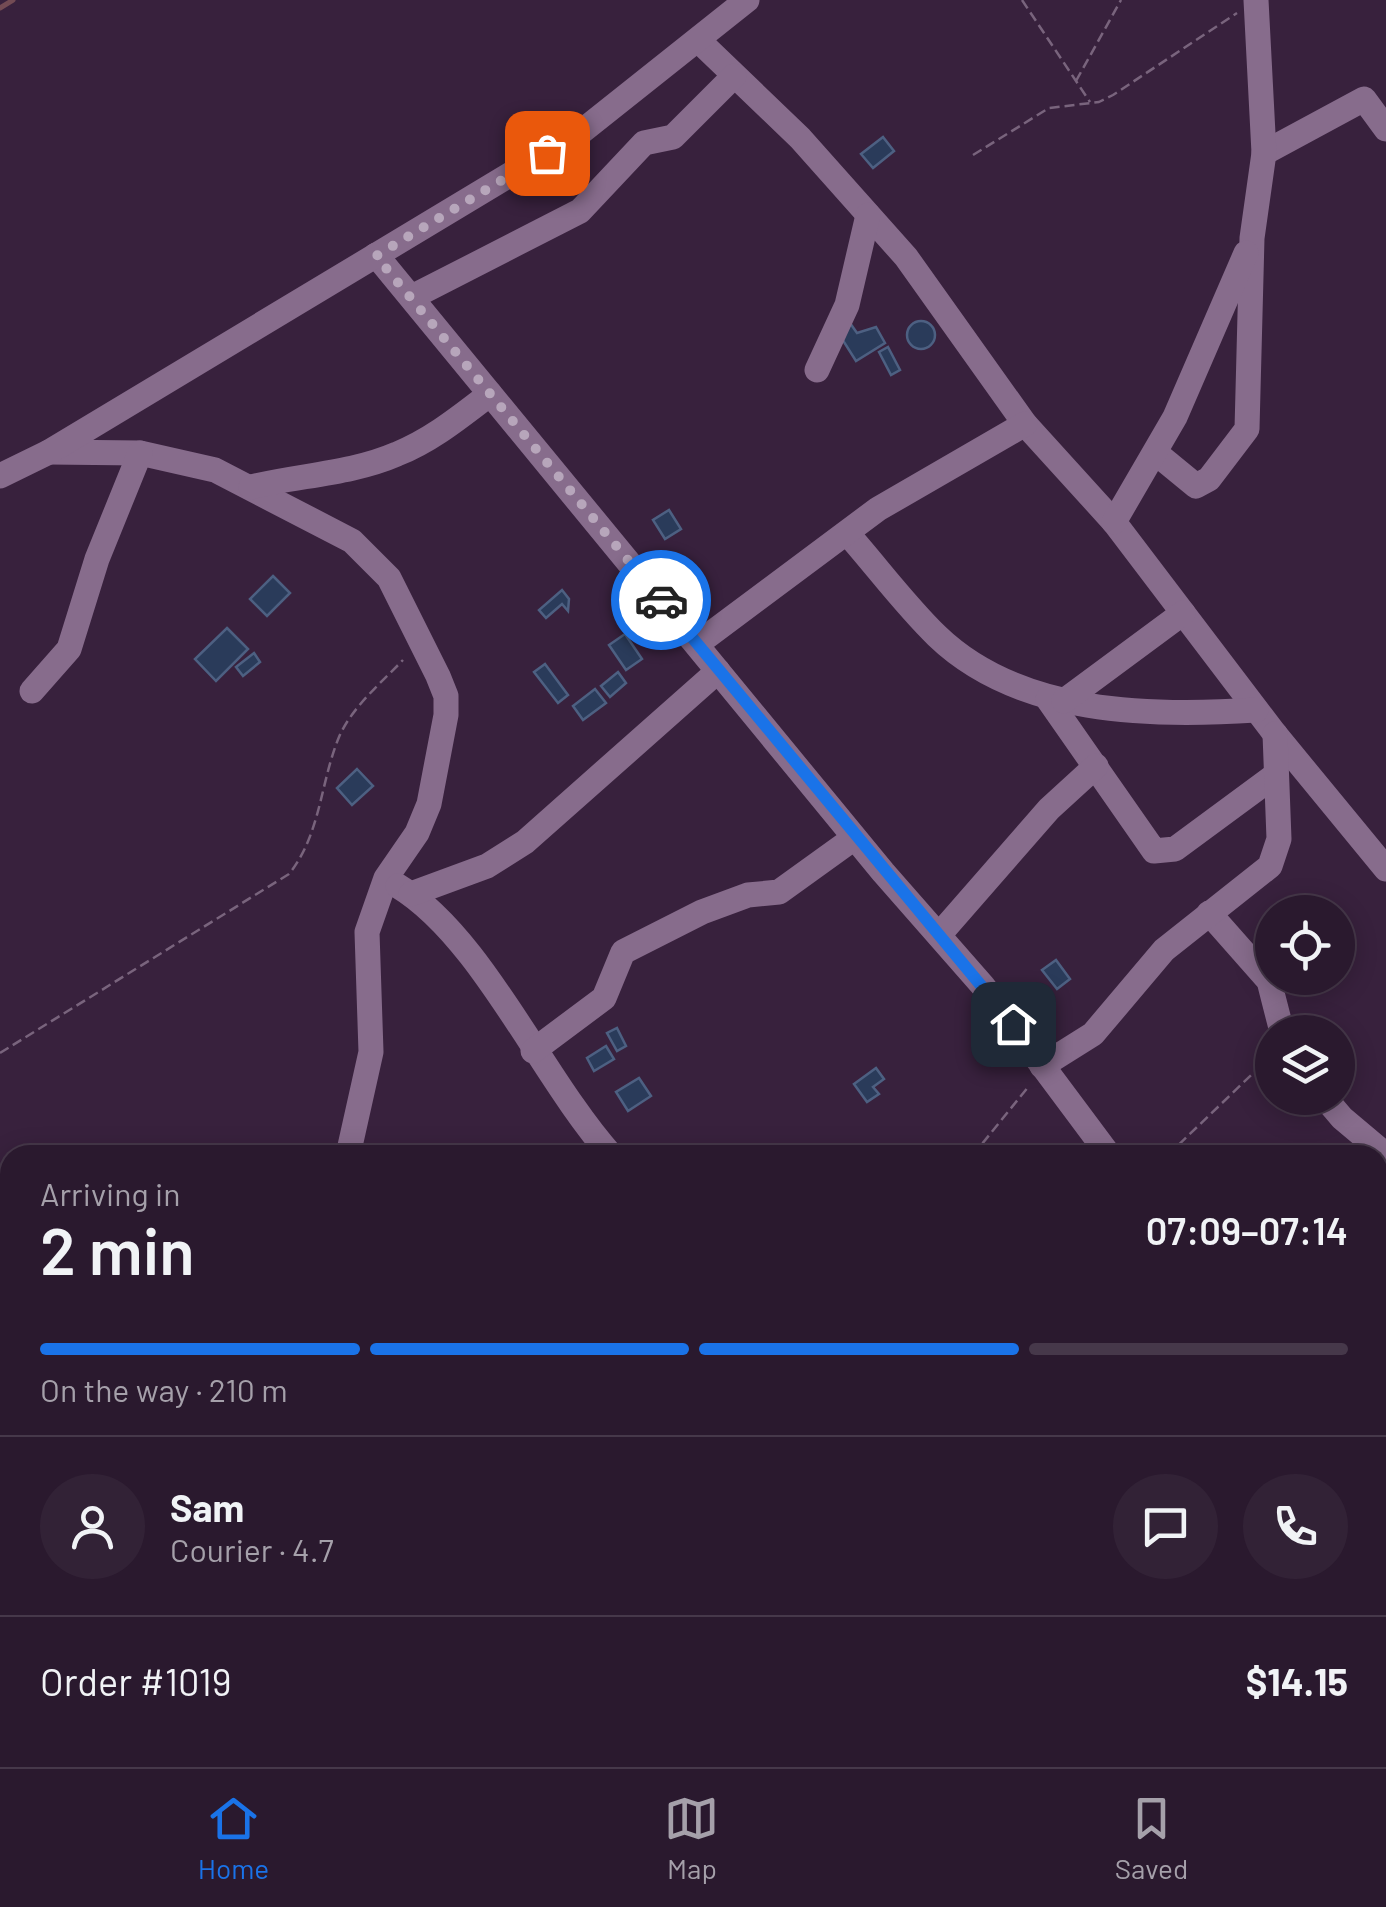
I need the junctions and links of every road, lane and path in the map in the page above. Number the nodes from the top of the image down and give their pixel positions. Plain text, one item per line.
1 (746, 0) edge
2 (1022, 0) edge
3 (1121, 0) edge
4 (1256, 0) edge
5 (699, 42) junction
6 (734, 76) junction
7 (1076, 82) junction
8 (1091, 103) junction
9 (1386, 129) edge
10 (1264, 154) junction
11 (973, 155) dead end
12 (868, 215) junction
13 (1252, 238) junction
14 (376, 256) junction
15 (412, 297) junction
16 (817, 370) dead end
17 (490, 394) junction
18 (1025, 424) junction
19 (49, 452) junction
20 (140, 453) junction
21 (1157, 454) junction
22 (0, 476) edge
23 (251, 487) junction
24 (1114, 522) junction
25 (847, 532) junction
26 (1183, 614) junction
27 (421, 641) junction
28 (697, 644) junction
29 (718, 671) junction
30 (32, 690) dead end
31 (1056, 700) junction
32 (1256, 710) junction
33 (1275, 734) junction
34 (1096, 766) junction
35 (1274, 776) junction
36 (854, 838) junction
37 (1386, 870) edge
38 (386, 878) junction
39 (411, 894) junction
40 (1209, 913) junction
41 (939, 935) junction
42 (1278, 1015) edge
43 (533, 1051) junction
44 (0, 1053) edge
45 (1043, 1068) junction
46 (1255, 1071) edge
47 (1339, 1115) edge
48 (350, 1145) edge
49 (603, 1145) edge
50 (981, 1145) edge
51 (1101, 1145) edge
52 (1178, 1145) edge
53 (1373, 1145) edge

1 - 5 street
2 - 7 path
3 - 7 path
4 - 8 path
4 - 10 street
5 - 6 street
5 - 14 street
6 - 12 street
6 - 15 street
7 - 8 path
8 - 11 path
9 - 10 street
10 - 13 street
12 - 16 street
12 - 18 street
13 - 21 street
13 - 21 street
14 - 15 street
14 - 19 street
15 - 17 street
17 - 23 street
17 - 28 street
18 - 24 street
18 - 25 street
19 - 20 street
19 - 22 street
20 - 23 street
20 - 30 street
21 - 24 street
23 - 27 street
24 - 26 street
25 - 28 street
25 - 31 street
26 - 31 street
26 - 32 street
27 - 38 street
27 - 44 path
28 - 29 street
29 - 36 street
29 - 39 street
31 - 32 street
31 - 34 street
32 - 33 street
33 - 35 street
33 - 37 street
34 - 35 street
34 - 41 street
35 - 40 street
36 - 41 street
36 - 43 street
38 - 39 street
38 - 48 street
39 - 43 street
40 - 42 street
40 - 45 street
41 - 45 street
43 - 49 street
45 - 50 path
45 - 51 street
46 - 52 path
47 - 53 street

